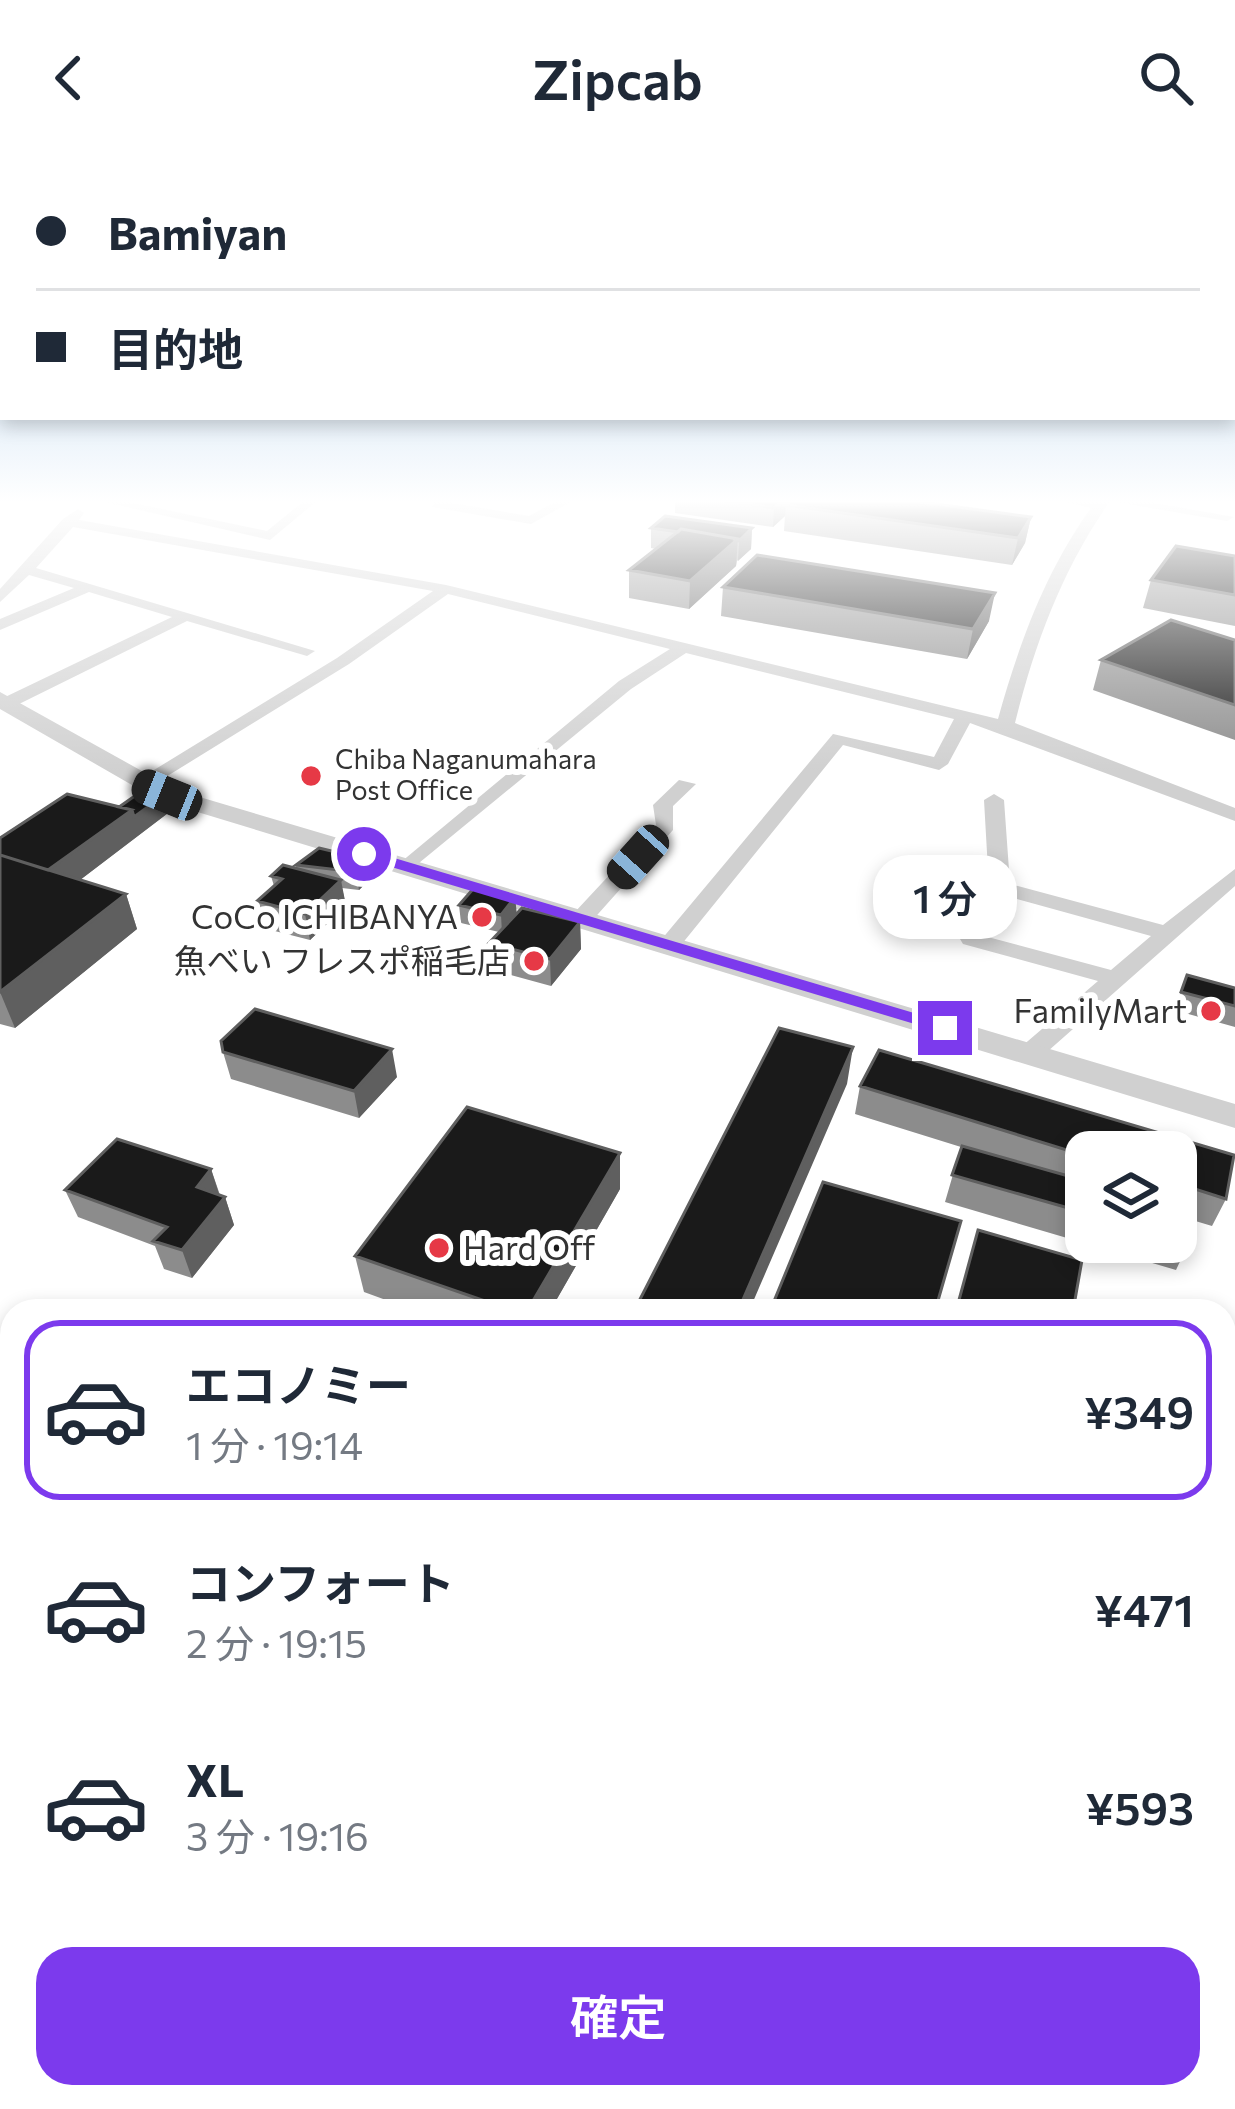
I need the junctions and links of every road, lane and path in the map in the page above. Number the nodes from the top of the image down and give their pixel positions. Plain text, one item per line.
1 (79, 591) edge
2 (102, 591) edge
3 (444, 591) edge
4 (451, 591) edge
5 (1047, 591) edge
6 (185, 616) junction
7 (0, 626) edge
8 (684, 647) junction
9 (307, 651) dead end
10 (4, 701) edge
11 (964, 717) junction
12 (1005, 726) junction
13 (686, 784) dead end
14 (143, 785) junction
15 (994, 800) dead end
16 (1235, 815) edge
17 (408, 866) junction
18 (1235, 874) edge
19 (1000, 888) junction
20 (582, 918) junction
21 (1166, 933) junction
22 (669, 945) junction
23 (1113, 978) junction
24 (1030, 1053) junction
25 (1235, 1116) edge

1 - 7 street
2 - 6 street
3 - 14 street
4 - 8 street
5 - 12 street
6 - 9 street
6 - 10 street
8 - 11 street
8 - 17 street
10 - 14 street
11 - 12 street
11 - 22 street
12 - 16 street
13 - 20 street
14 - 17 street
15 - 19 street
17 - 20 street
18 - 21 street
19 - 21 street
19 - 23 street
20 - 22 street
21 - 23 street
22 - 24 street
23 - 24 street
24 - 25 street

